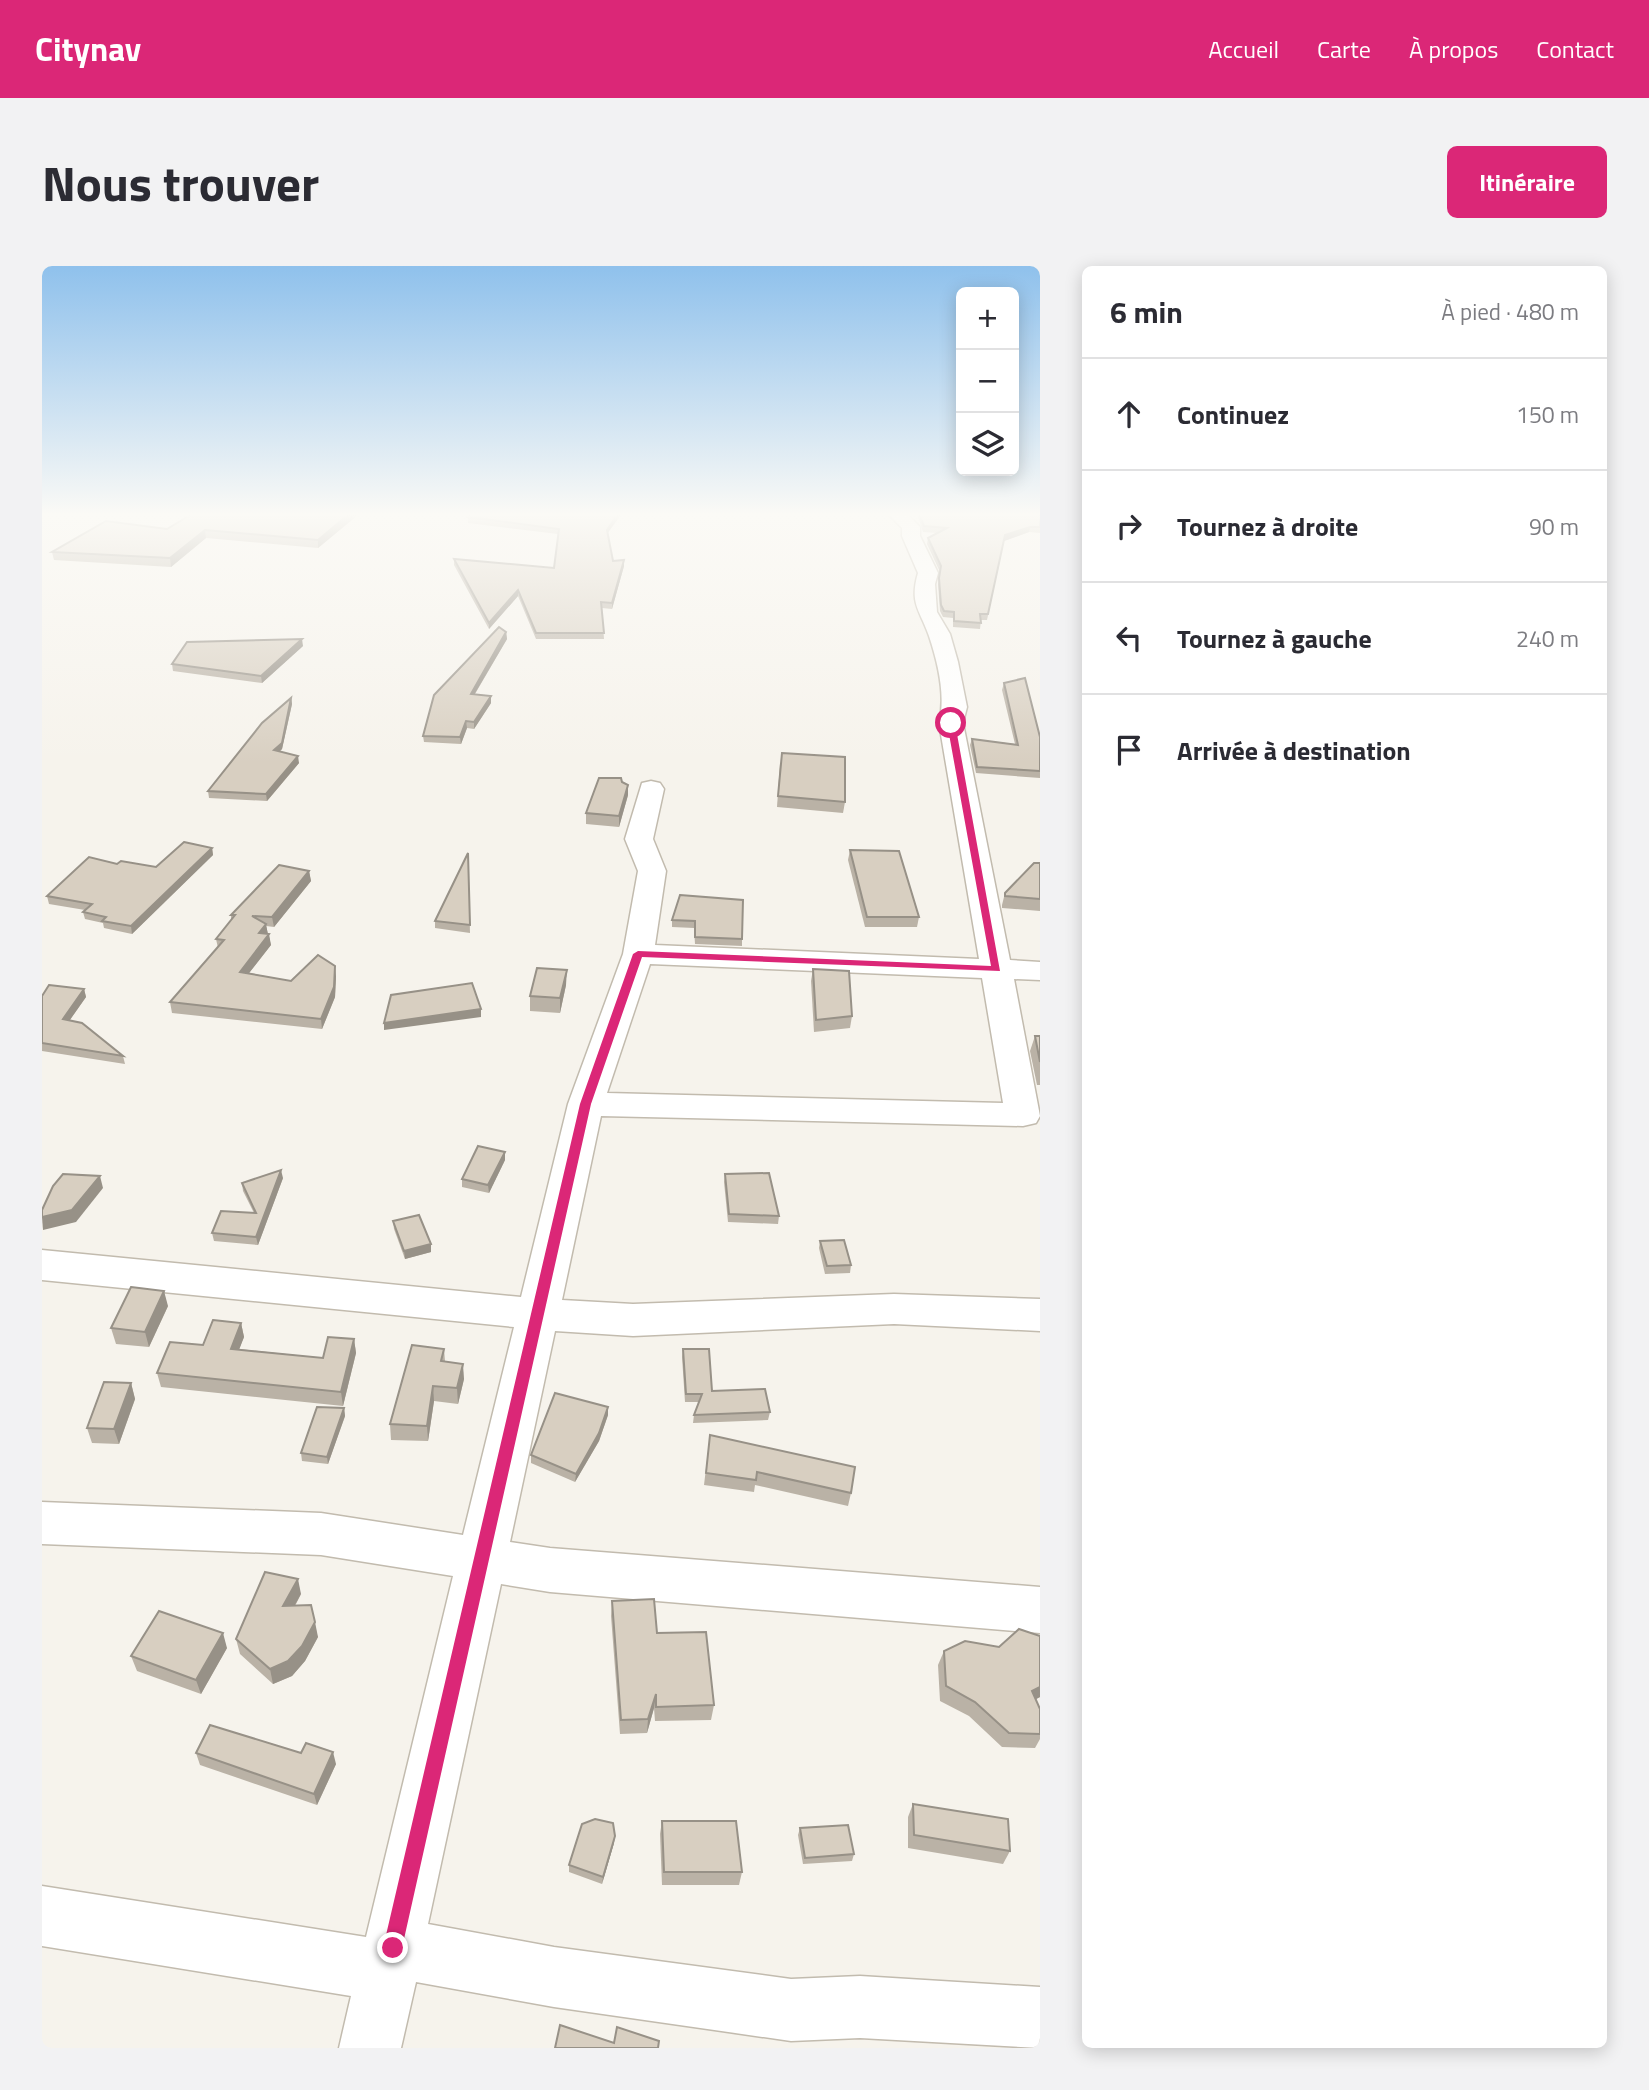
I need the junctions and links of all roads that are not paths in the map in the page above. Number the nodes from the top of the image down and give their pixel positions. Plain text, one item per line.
1 (926, 597) edge
2 (651, 789) dead end
3 (638, 954) junction
4 (996, 969) junction
5 (1040, 971) edge
6 (1030, 1100) edge
7 (586, 1104) junction
8 (42, 1265) edge
9 (538, 1314) junction
10 (1040, 1315) edge
11 (42, 1523) edge
12 (482, 1558) junction
13 (1040, 1610) edge
14 (42, 1916) edge
15 (390, 1960) junction
16 (1040, 2018) edge
17 (370, 2048) edge

1 - 4 street
2 - 3 street
3 - 4 street
3 - 7 street
4 - 5 street
4 - 6 street
6 - 7 street
7 - 9 street
8 - 9 street
9 - 10 street
9 - 12 street
11 - 12 street
12 - 13 street
12 - 15 street
14 - 15 street
15 - 16 street
15 - 17 street

